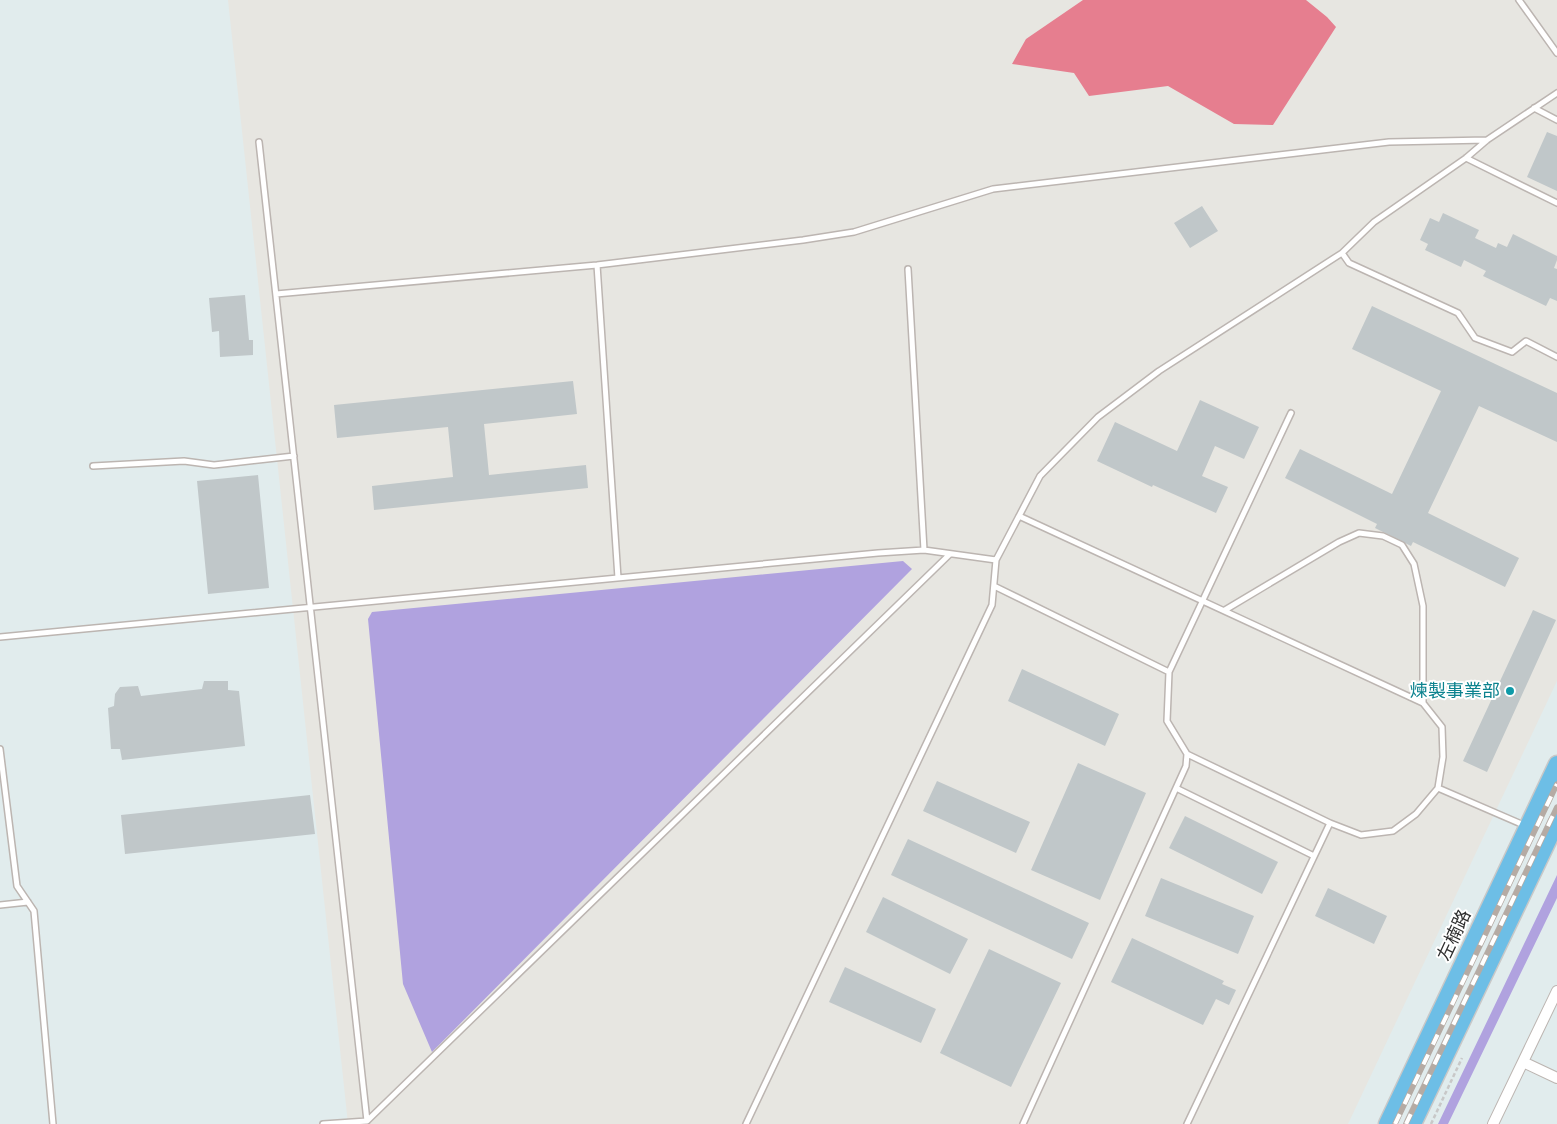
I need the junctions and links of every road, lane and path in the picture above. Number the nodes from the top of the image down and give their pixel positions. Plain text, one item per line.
1 (1520, 0) edge
2 (1557, 53) edge
3 (1557, 93) edge
4 (1534, 108) junction
5 (1557, 120) edge
6 (1487, 140) junction
7 (259, 142) dead end
8 (1466, 158) junction
9 (1557, 203) edge
10 (1342, 254) junction
11 (597, 265) junction
12 (908, 269) dead end
13 (276, 294) junction
14 (1557, 357) edge
15 (1291, 413) dead end
16 (294, 456) junction
17 (93, 466) dead end
18 (1019, 516) junction
19 (924, 550) junction
20 (950, 554) junction
21 (996, 560) junction
22 (618, 578) junction
23 (994, 586) junction
24 (1204, 600) junction
25 (311, 606) junction
26 (1225, 610) junction
27 (0, 637) edge
28 (1169, 672) junction
29 (1423, 703) junction
30 (0, 749) edge
31 (1187, 754) junction
32 (1555, 772) edge
33 (1176, 788) junction
34 (1438, 788) junction
35 (1330, 822) junction
36 (1557, 822) edge
37 (1527, 826) junction
38 (1314, 856) junction
39 (28, 902) junction
40 (0, 905) edge
41 (1557, 991) edge
42 (1523, 1062) junction
43 (1557, 1078) edge
44 (367, 1121) junction
45 (53, 1124) edge
46 (324, 1124) edge
47 (746, 1124) edge
48 (1023, 1124) edge
49 (1186, 1124) edge
50 (1387, 1124) edge
51 (1413, 1124) edge
52 (1493, 1124) edge

1 - 2 lane
3 - 4 lane
4 - 5 lane
4 - 6 lane
6 - 8 lane
6 - 11 lane
7 - 13 lane
8 - 9 lane
8 - 10 lane
10 - 14 lane
10 - 18 lane
11 - 13 lane
11 - 22 lane
12 - 19 lane
13 - 16 lane
15 - 24 lane
16 - 17 lane
16 - 25 lane
18 - 21 lane
18 - 24 lane
19 - 20 lane
19 - 22 lane
20 - 21 lane
20 - 44 lane
21 - 23 lane
22 - 25 lane
23 - 28 lane
23 - 47 lane
24 - 26 lane
24 - 28 lane
25 - 27 lane
25 - 44 lane
26 - 29 lane
26 - 29 lane
28 - 31 lane
29 - 34 lane
30 - 39 lane
31 - 33 lane
31 - 35 lane
32 - 37 main road, 左楠路
33 - 38 lane
33 - 48 lane
34 - 35 lane
34 - 37 lane
35 - 38 lane
36 - 51 main road
37 - 50 main road, 左楠路
38 - 49 lane
39 - 40 lane
39 - 45 lane
41 - 42 street
42 - 43 street
42 - 52 street
44 - 46 lane

